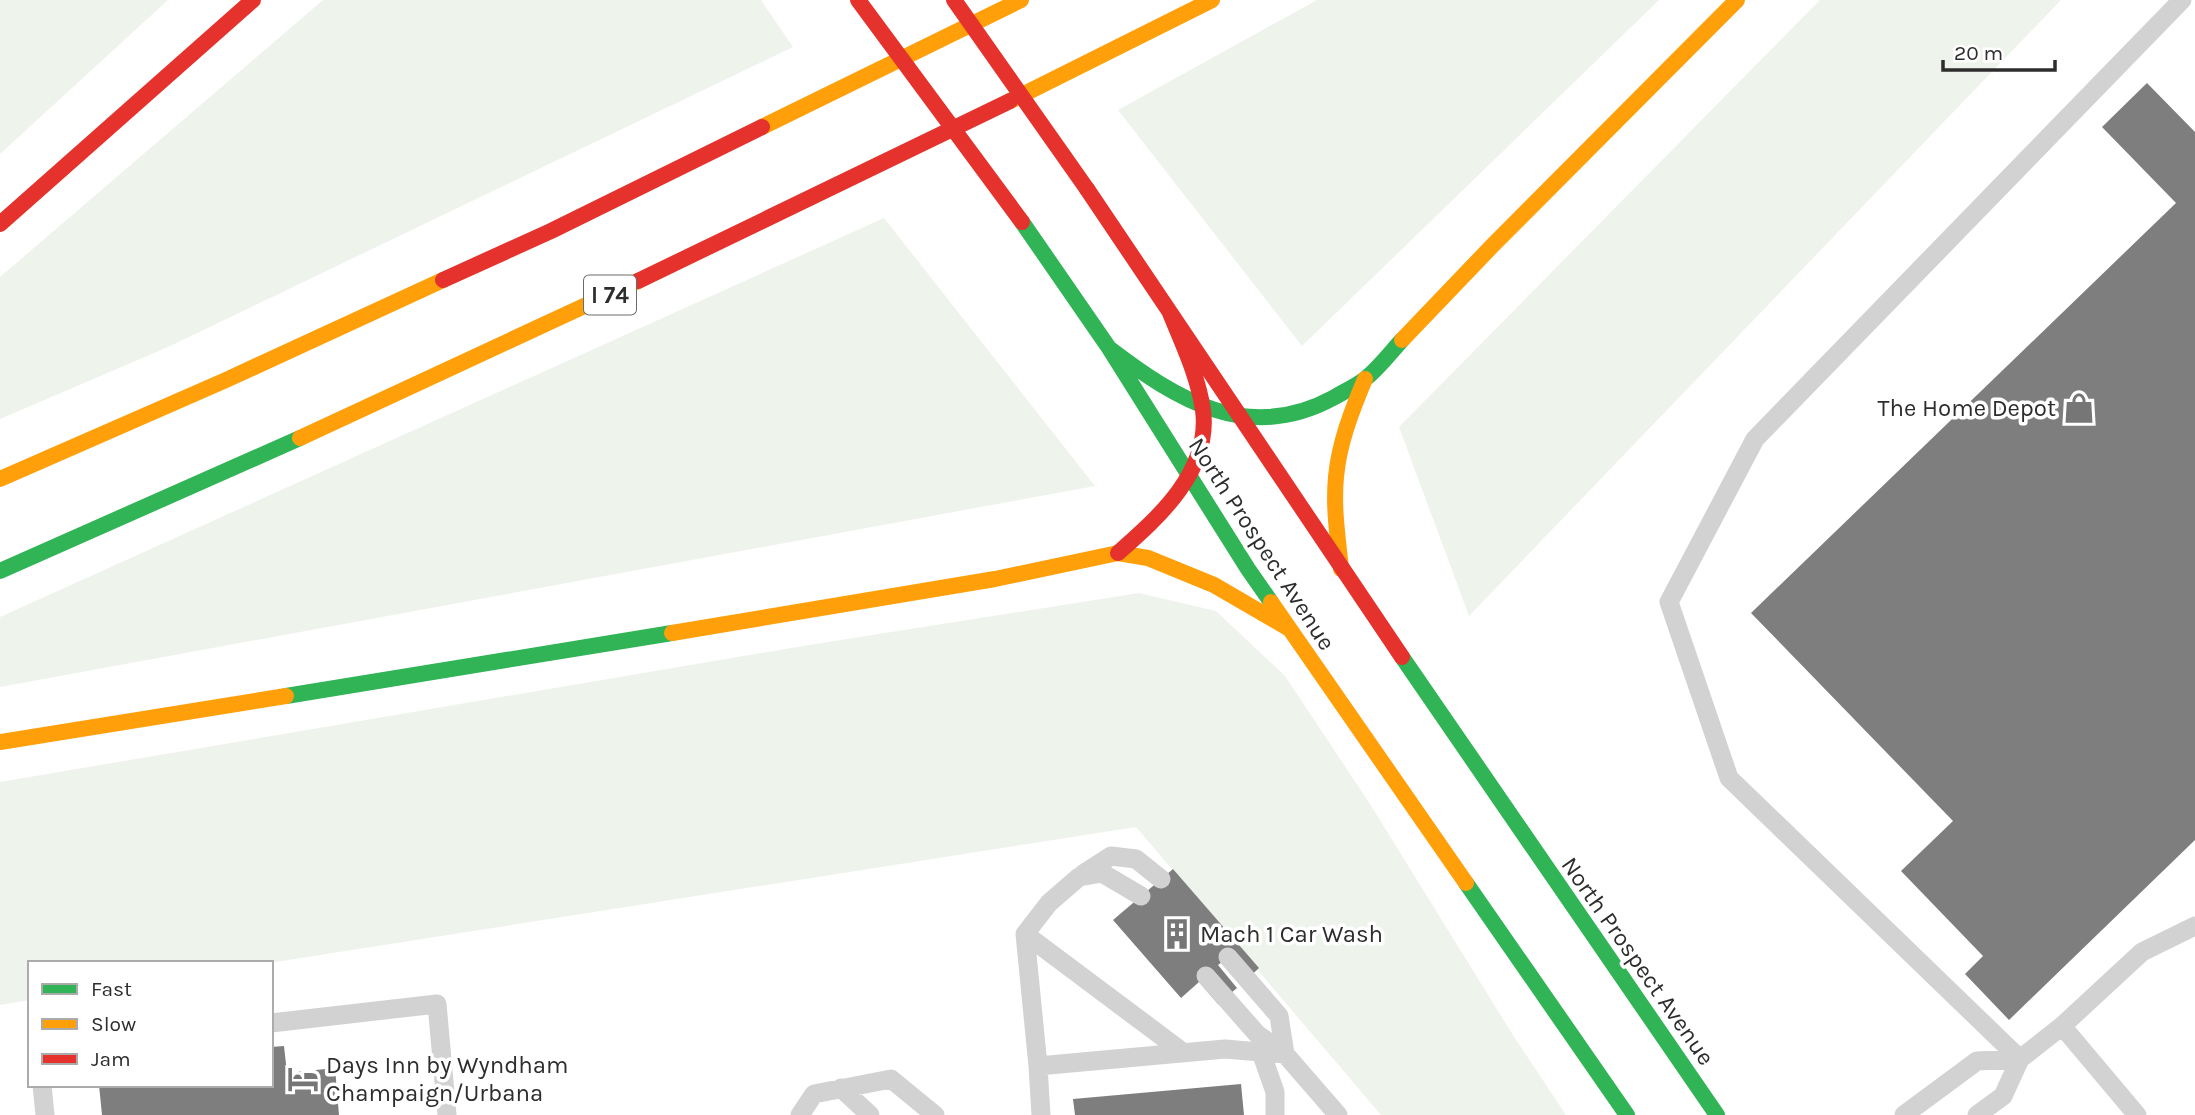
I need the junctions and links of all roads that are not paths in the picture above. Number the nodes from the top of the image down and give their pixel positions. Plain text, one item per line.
1 (253, 0) edge
2 (858, 0) edge
3 (954, 0) edge
4 (1021, 0) edge
5 (1212, 0) edge
6 (1737, 0) edge
7 (2182, 0) edge
8 (0, 224) edge
9 (1170, 313) junction
10 (1109, 348) junction
11 (1365, 379) junction
12 (1201, 405) junction
13 (1237, 415) junction
14 (1188, 475) junction
15 (0, 479) edge
16 (1118, 553) junction
17 (1341, 569) junction
18 (0, 571) edge
19 (1289, 628) junction
20 (0, 742) edge
21 (1079, 877) junction
22 (1161, 879) dead end
23 (1140, 896) dead end
24 (2195, 926) edge
25 (1025, 934) junction
26 (1228, 957) dead end
27 (1206, 975) dead end
28 (273, 1023) edge
29 (2062, 1026) junction
30 (1261, 1052) junction
31 (1184, 1053) junction
32 (1285, 1054) junction
33 (2020, 1059) junction
34 (1038, 1066) junction
35 (42, 1087) edge
36 (841, 1088) junction
37 (45, 1115) edge
38 (447, 1115) edge
39 (800, 1115) edge
40 (870, 1115) edge
41 (935, 1115) edge
42 (1041, 1115) edge
43 (1275, 1115) edge
44 (1338, 1115) edge
45 (1628, 1115) edge
46 (1717, 1115) edge
47 (1904, 1115) edge
48 (1978, 1115) edge
49 (2137, 1115) edge

1 - 8 main road
2 - 10 main road, North Prospect Avenue, bridge
3 - 9 main road, North Prospect Avenue, bridge
4 - 15 main road
5 - 18 main road, I 74
6 - 11 main road
7 - 33 lane
9 - 12 main road
9 - 13 main road, North Prospect Avenue
10 - 12 main road
10 - 14 main road, North Prospect Avenue
11 - 13 main road
11 - 17 main road
12 - 13 main road
12 - 14 main road
13 - 17 main road, North Prospect Avenue
14 - 16 main road
14 - 19 main road, North Prospect Avenue
16 - 19 main road
16 - 20 main road
17 - 46 main road, North Prospect Avenue
19 - 45 main road, North Prospect Avenue
21 - 22 lane
21 - 23 lane
21 - 25 lane
24 - 29 lane
25 - 31 lane
25 - 34 lane
26 - 32 lane
27 - 32 lane
28 - 38 lane
29 - 33 lane
29 - 49 lane
30 - 31 lane
30 - 32 lane
30 - 43 lane
31 - 34 lane
32 - 44 lane
33 - 47 lane
33 - 48 lane
34 - 42 lane
35 - 37 lane
36 - 39 lane
36 - 40 lane
36 - 41 lane

